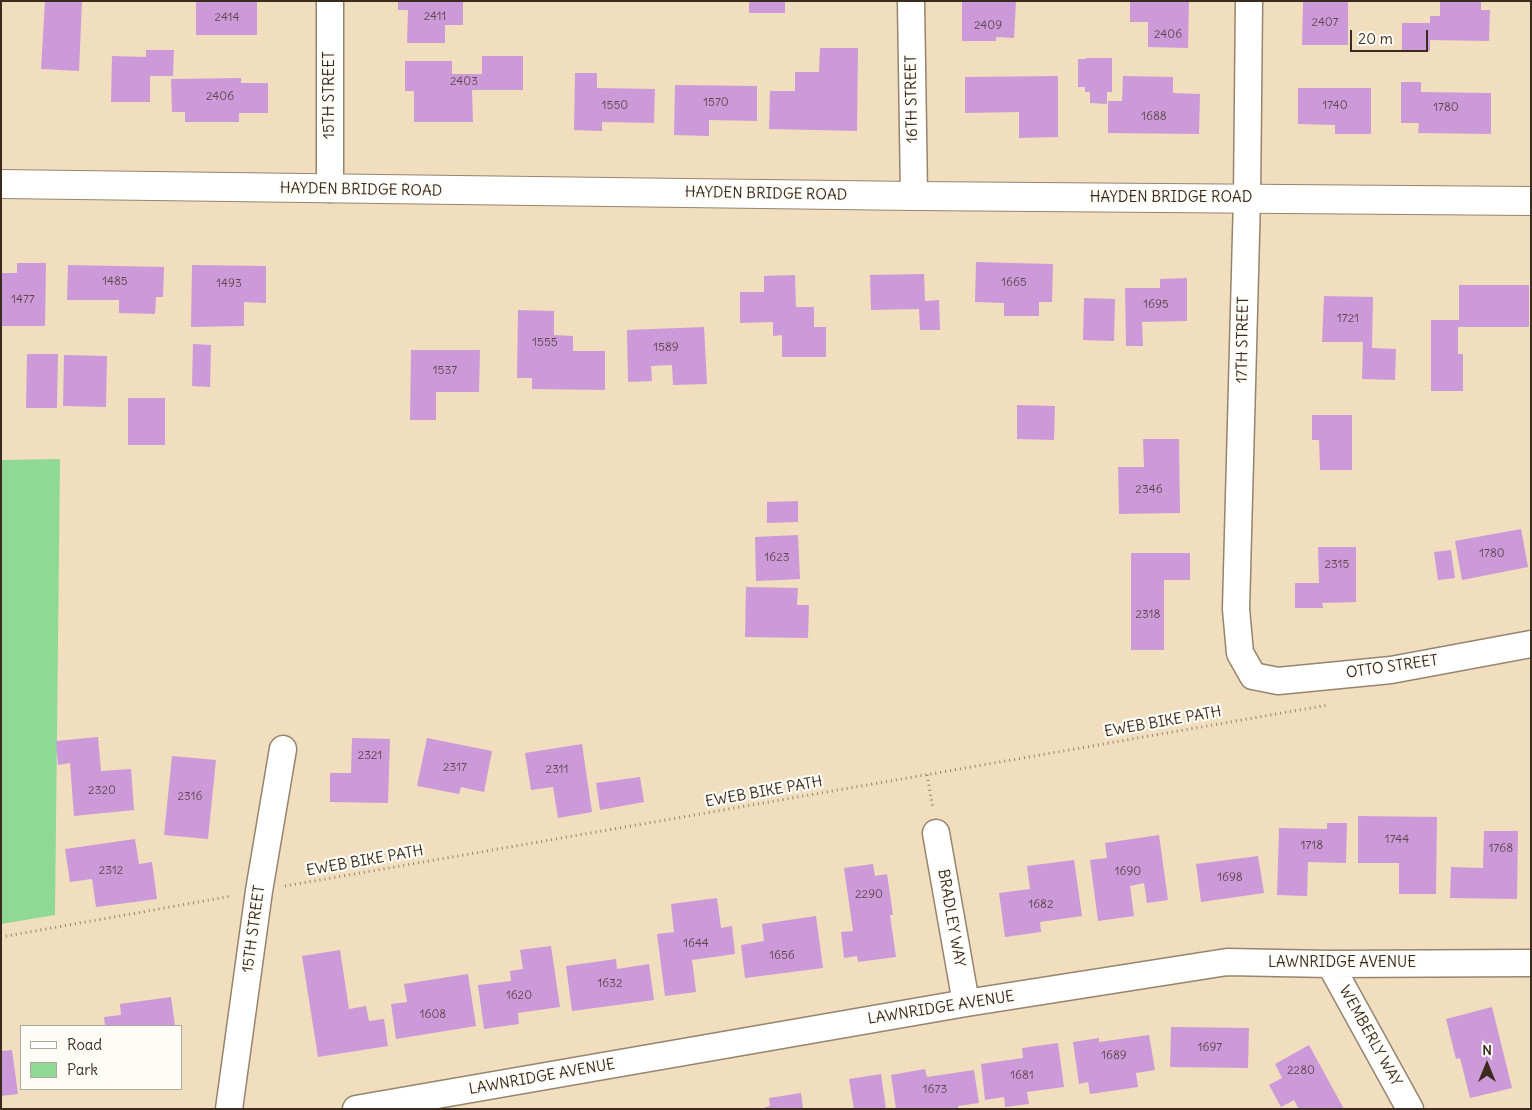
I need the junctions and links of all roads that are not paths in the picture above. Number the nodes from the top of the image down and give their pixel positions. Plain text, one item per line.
1 (330, 1) edge
2 (912, 1) edge
3 (1249, 1) edge
4 (1, 184) edge
5 (330, 189) junction
6 (914, 196) junction
7 (1247, 198) junction
8 (1531, 201) edge
9 (1531, 644) edge
10 (1253, 676) joint
11 (283, 749) dead end
12 (936, 833) road end
13 (1531, 963) edge
14 (1330, 964) junction
15 (966, 1003) junction
16 (229, 1109) edge
17 (356, 1109) edge
18 (1410, 1109) edge

1 - 5 street, 15TH STREET
2 - 6 street, 16TH STREET
3 - 7 street, 17TH STREET
4 - 5 street, HAYDEN BRIDGE ROAD
5 - 6 street, HAYDEN BRIDGE ROAD
6 - 7 street, HAYDEN BRIDGE ROAD
7 - 8 street, HAYDEN BRIDGE ROAD
7 - 10 street, 17TH STREET
9 - 10 street, OTTO STREET
11 - 16 street, 15TH STREET
12 - 15 street, BRADLEY WAY
13 - 14 street, LAWNRIDGE AVENUE
14 - 15 street, LAWNRIDGE AVENUE
14 - 18 street, WEMBERLY WAY
15 - 17 street, LAWNRIDGE AVENUE

